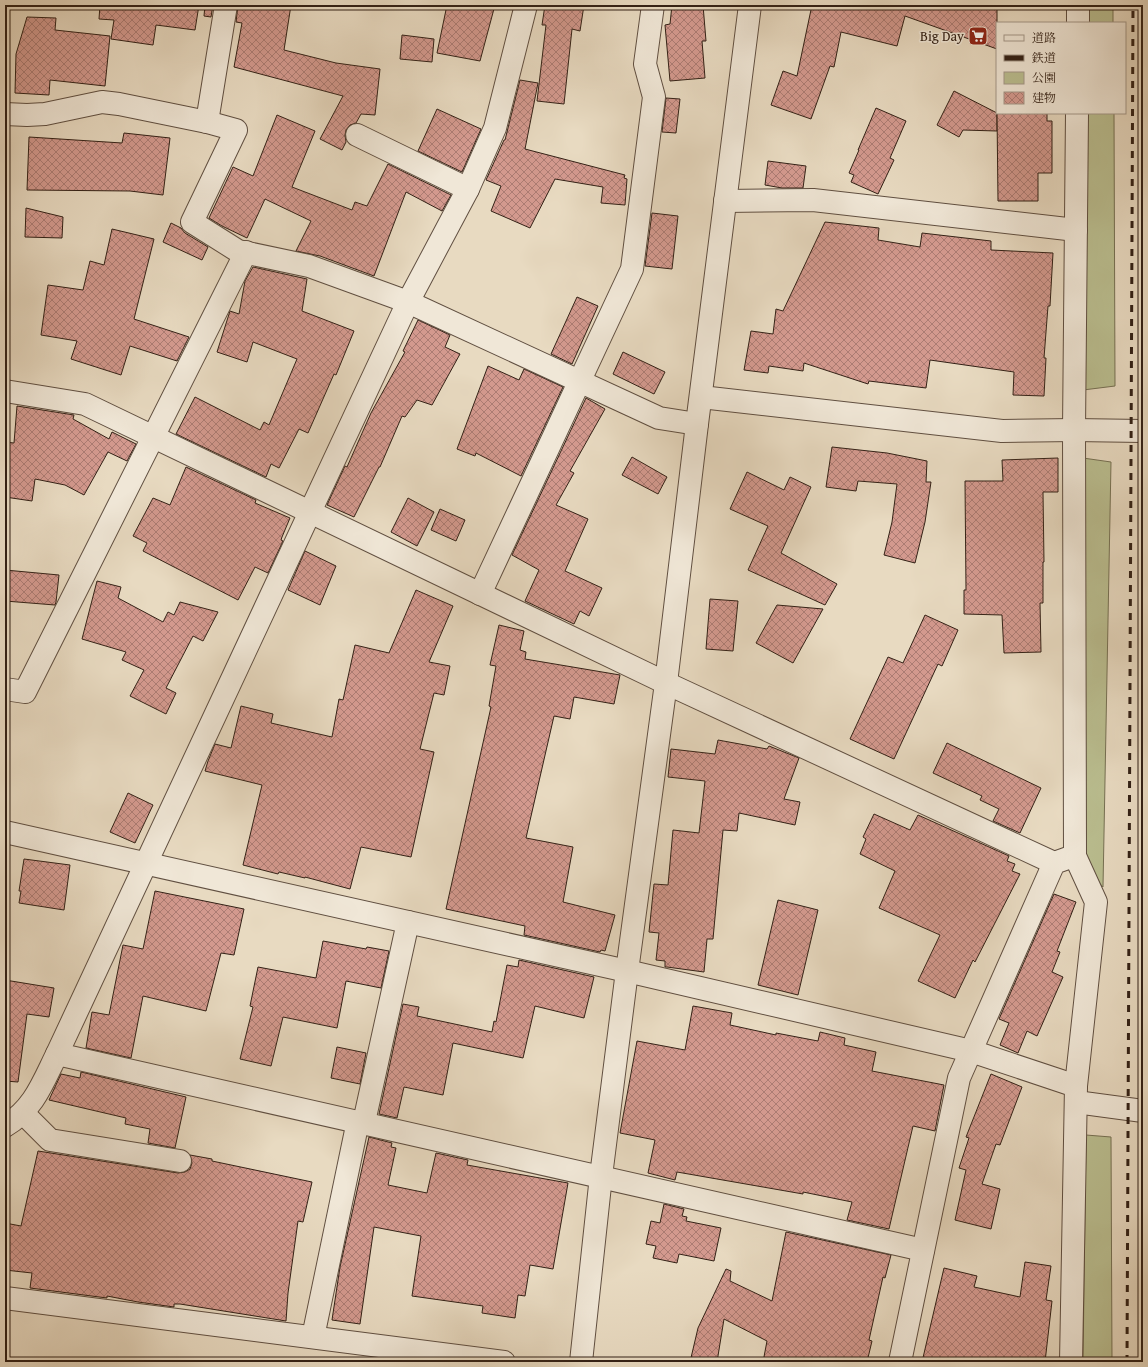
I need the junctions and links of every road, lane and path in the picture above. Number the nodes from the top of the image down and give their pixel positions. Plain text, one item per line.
1 (226, 5) edge
2 (526, 5) edge
3 (653, 5) edge
4 (750, 5) edge
5 (1078, 5) edge
6 (1078, 22) edge
7 (5, 114) edge
8 (1077, 114) edge
9 (207, 122) junction
10 (357, 135) dead end
11 (468, 189) junction
12 (724, 201) junction
13 (1076, 230) junction
14 (246, 252) junction
15 (408, 302) junction
16 (579, 380) junction
17 (5, 390) edge
18 (701, 397) junction
19 (696, 424) junction
20 (1074, 430) junction
21 (1143, 431) edge
22 (154, 437) junction
23 (310, 512) junction
24 (480, 594) junction
25 (666, 683) junction
26 (5, 689) edge
27 (5, 832) edge
28 (1075, 856) junction
29 (145, 863) junction
30 (1054, 863) junction
31 (408, 922) junction
32 (627, 971) junction
33 (971, 1051) junction
34 (57, 1054) junction
35 (1076, 1094) junction
36 (1143, 1111) edge
37 (23, 1113) junction
38 (361, 1122) junction
39 (5, 1126) edge
40 (180, 1161) dead end
41 (601, 1176) junction
42 (923, 1250) junction
43 (5, 1298) edge
44 (313, 1337) junction
45 (504, 1362) edge
46 (582, 1362) edge
47 (900, 1362) edge
48 (1071, 1362) edge

1 - 9 street
2 - 11 street
3 - 16 street
4 - 12 street
5 - 6 street
7 - 9 street
8 - 13 street
9 - 14 street
10 - 11 street
11 - 15 street
12 - 13 street
12 - 18 street
13 - 20 street
14 - 15 street
14 - 22 street
15 - 16 street
15 - 23 street
16 - 19 street
16 - 24 street
17 - 22 street
18 - 19 street
18 - 20 street
19 - 25 street
20 - 21 street
20 - 28 street
22 - 23 street
22 - 26 street
23 - 24 street
23 - 29 street
24 - 25 street
25 - 30 street
25 - 32 street
27 - 29 street
28 - 30 street
28 - 35 street
29 - 31 street
29 - 34 street
30 - 33 street
31 - 32 street
31 - 38 street
32 - 33 street
32 - 41 street
33 - 35 street
33 - 42 street
34 - 37 street
34 - 38 street
35 - 36 street
35 - 48 street
37 - 39 street
37 - 40 street
38 - 41 street
38 - 44 street
41 - 42 street
41 - 46 street
42 - 47 street
43 - 44 street
44 - 45 street

